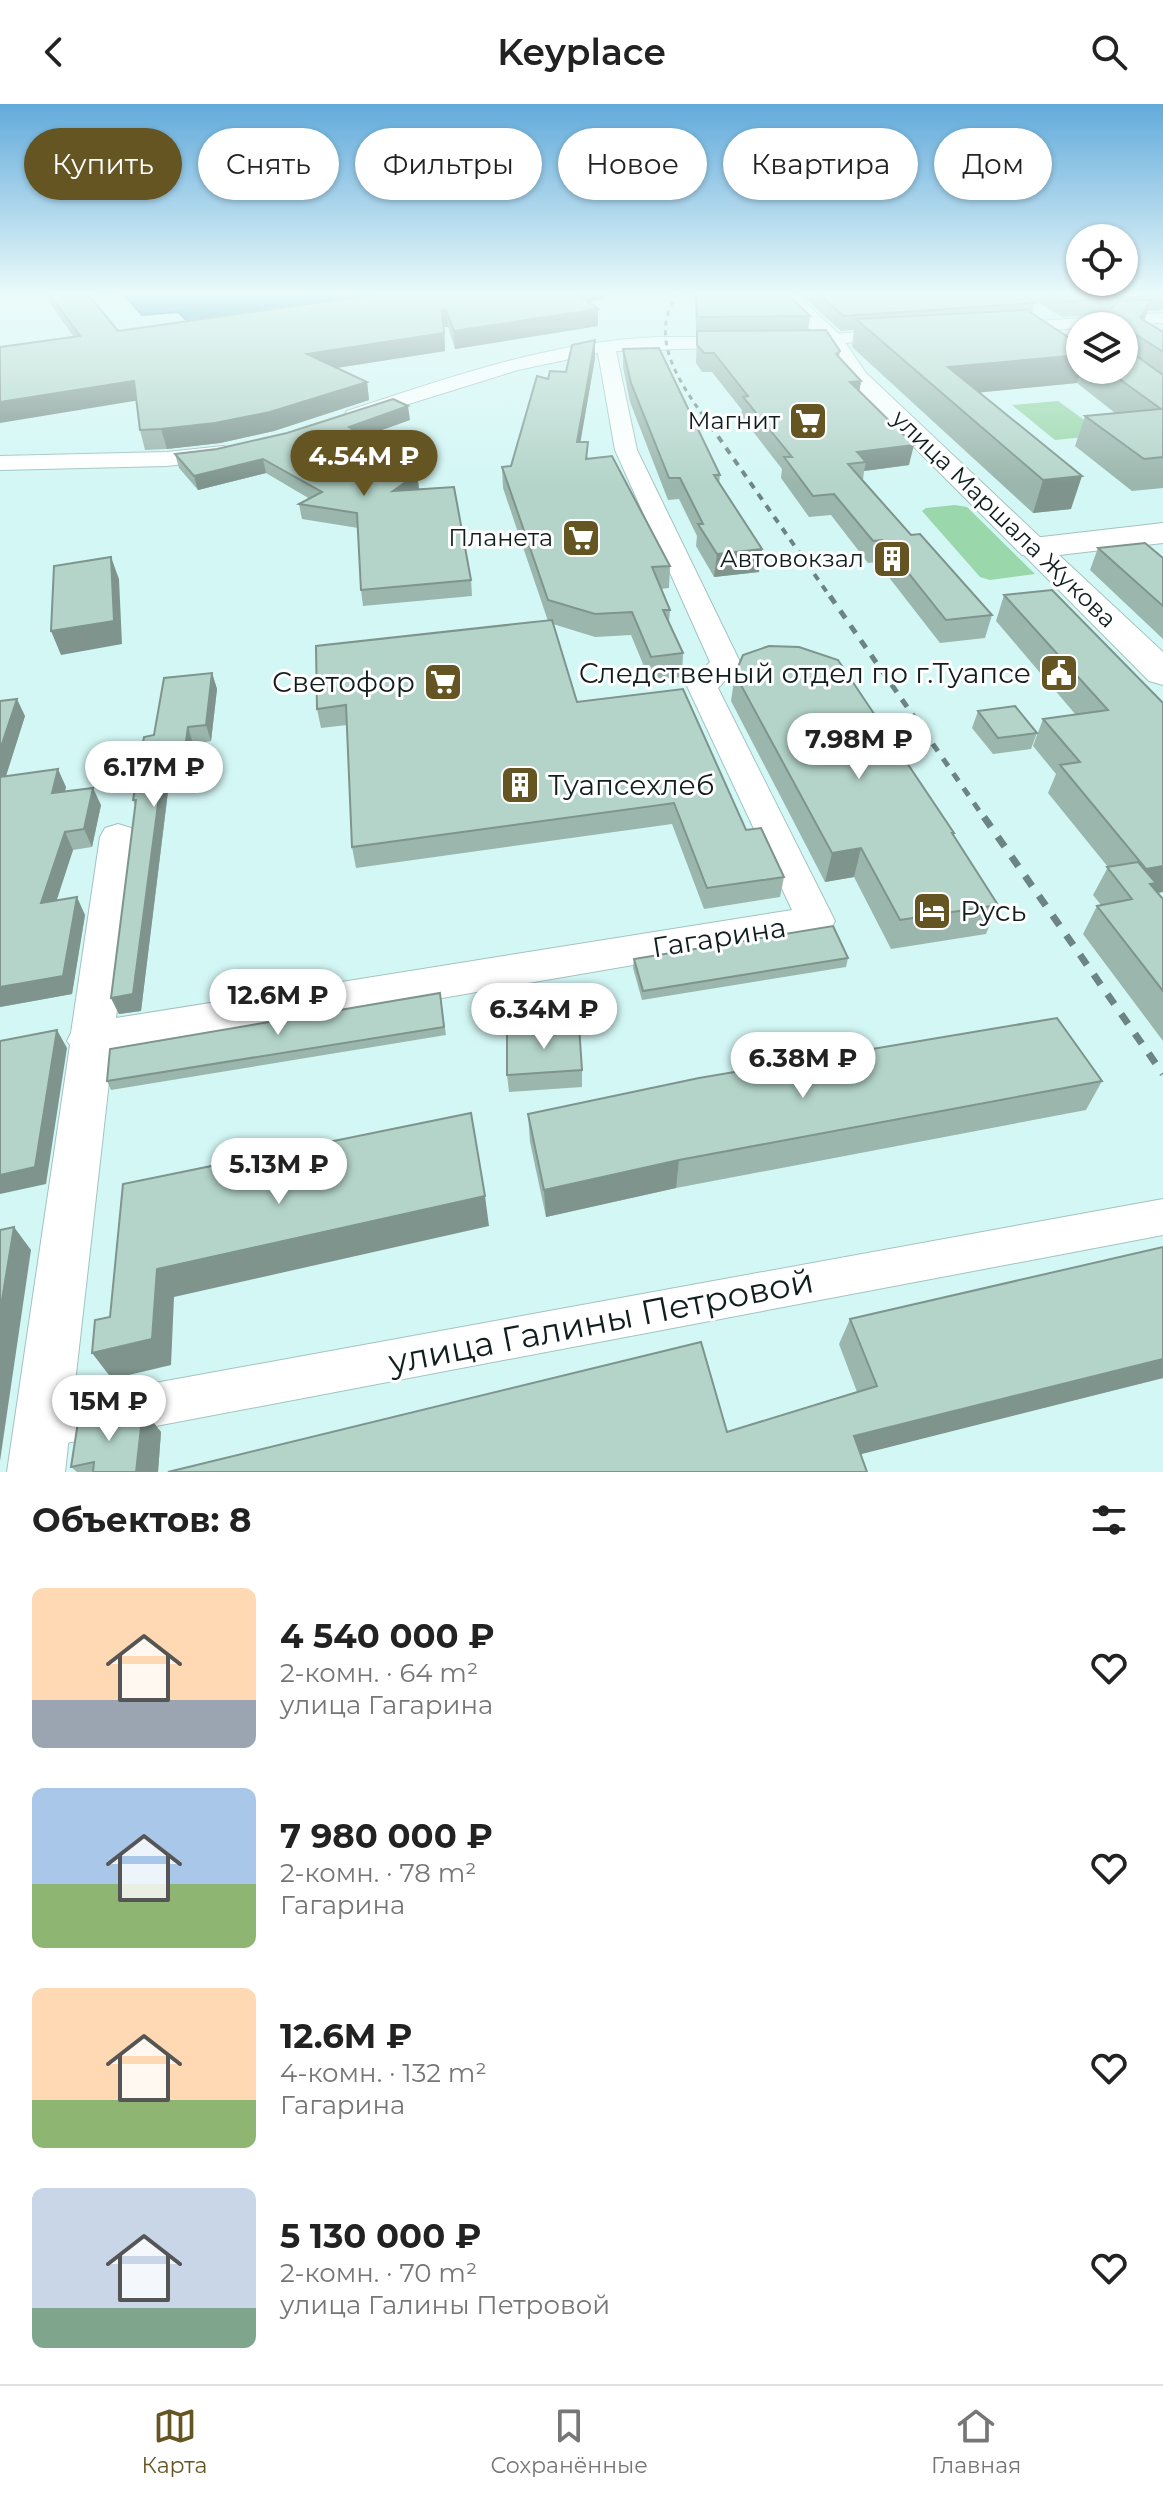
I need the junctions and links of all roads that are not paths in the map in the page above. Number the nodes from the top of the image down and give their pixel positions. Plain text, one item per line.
1 (563, 357) edge
2 (608, 357) edge
3 (844, 357) edge
4 (340, 420) edge
5 (251, 446) edge
6 (0, 463) edge
7 (1163, 533) edge
8 (1033, 548) junction
9 (1163, 673) edge
10 (118, 837) dead end
11 (89, 1041) junction
12 (1163, 1217) edge
13 (40, 1426) junction
14 (36, 1472) edge

1 - 4 street
2 - 11 street, Гагарина
3 - 8 street, улица Маршала Жукова
5 - 6 street
7 - 8 main road
8 - 9 main road, улица Маршала Жукова
10 - 11 street
11 - 13 street
12 - 13 street, улица Галины Петровой
13 - 14 street

